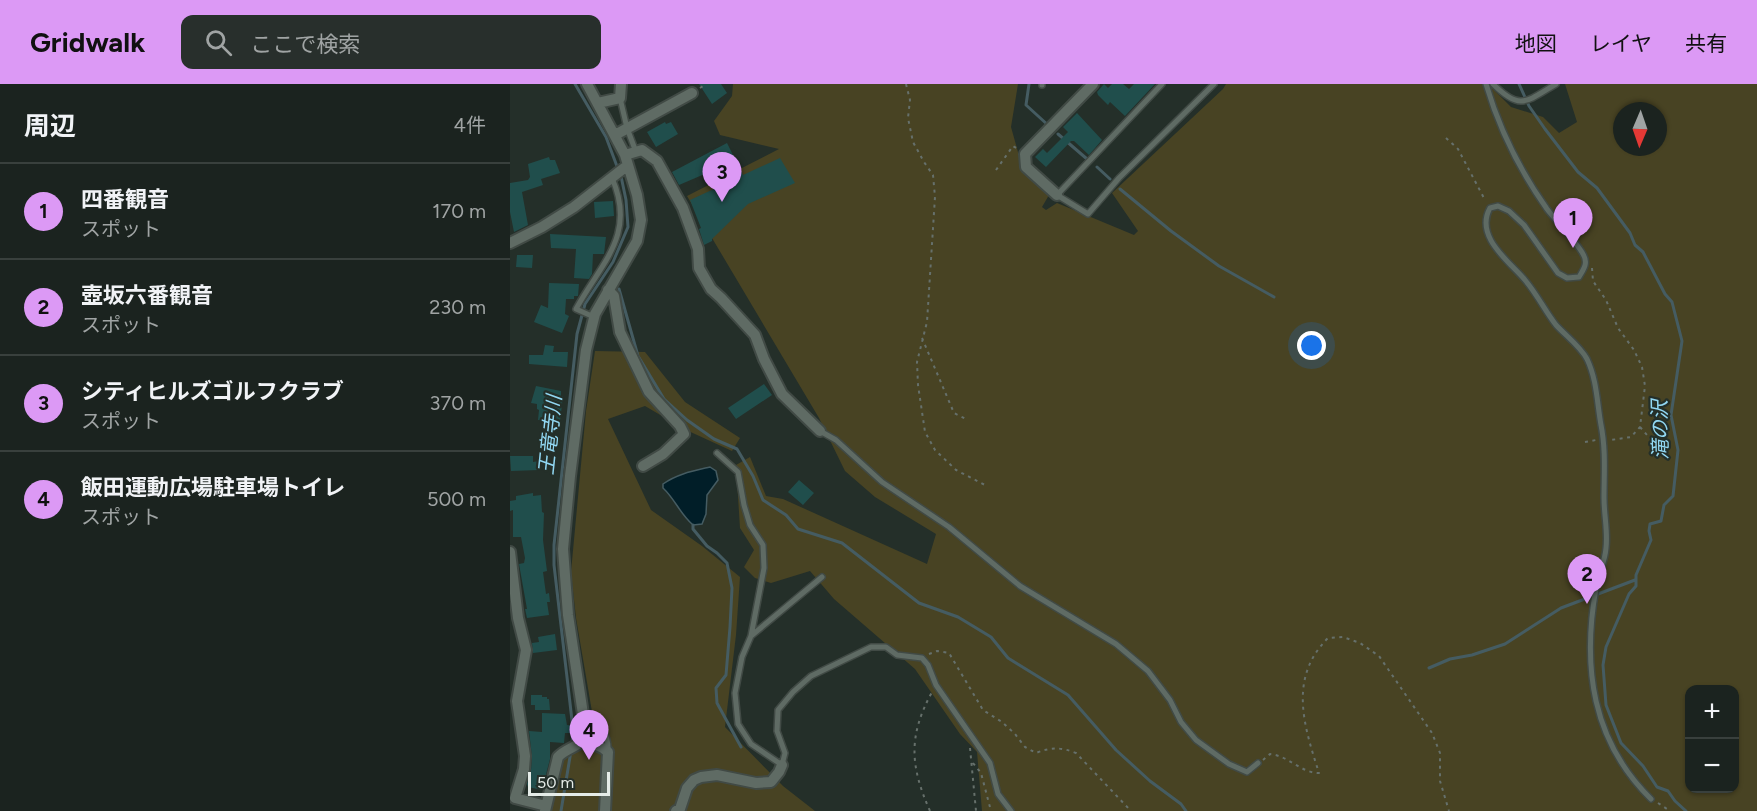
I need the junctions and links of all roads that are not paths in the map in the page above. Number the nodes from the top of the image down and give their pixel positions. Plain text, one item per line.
1 (587, 84) edge
2 (621, 84) edge
3 (1093, 84) edge
4 (1162, 84) edge
5 (1214, 84) edge
6 (1486, 84) edge
7 (1493, 84) edge
8 (1556, 84) edge
9 (692, 93) dead end
10 (620, 98) junction
11 (598, 103) junction
12 (627, 128) junction
13 (615, 135) junction
14 (623, 165) junction
15 (1057, 195) junction
16 (510, 243) edge
17 (608, 290) junction
18 (590, 316) junction
19 (820, 431) joint
20 (717, 453) dead end
21 (643, 466) dead end
22 (510, 552) edge
23 (822, 577) dead end
24 (752, 636) junction
25 (584, 714) junction
26 (583, 742) junction
27 (608, 752) junction
28 (1258, 763) road end
29 (782, 765) junction
30 (512, 797) edge
31 (1651, 799) road end
32 (546, 809) edge
33 (605, 811) edge
34 (676, 811) edge
35 (1011, 811) edge

1 - 11 street
2 - 10 street
3 - 15 street
4 - 15 lane
5 - 15 lane
6 - 31 lane
7 - 8 lane
9 - 12 street
10 - 11 street
10 - 12 lane
11 - 13 street
12 - 13 street
12 - 14 lane
13 - 14 street
14 - 16 street
14 - 17 street
14 - 18 lane
14 - 19 street
17 - 18 street
17 - 21 street
18 - 25 street
19 - 28 lane
20 - 24 lane
22 - 30 street
23 - 24 lane
24 - 29 lane
25 - 26 street
25 - 27 lane
26 - 27 street
26 - 32 street
27 - 33 street
29 - 34 street
29 - 35 lane
30 - 32 street

